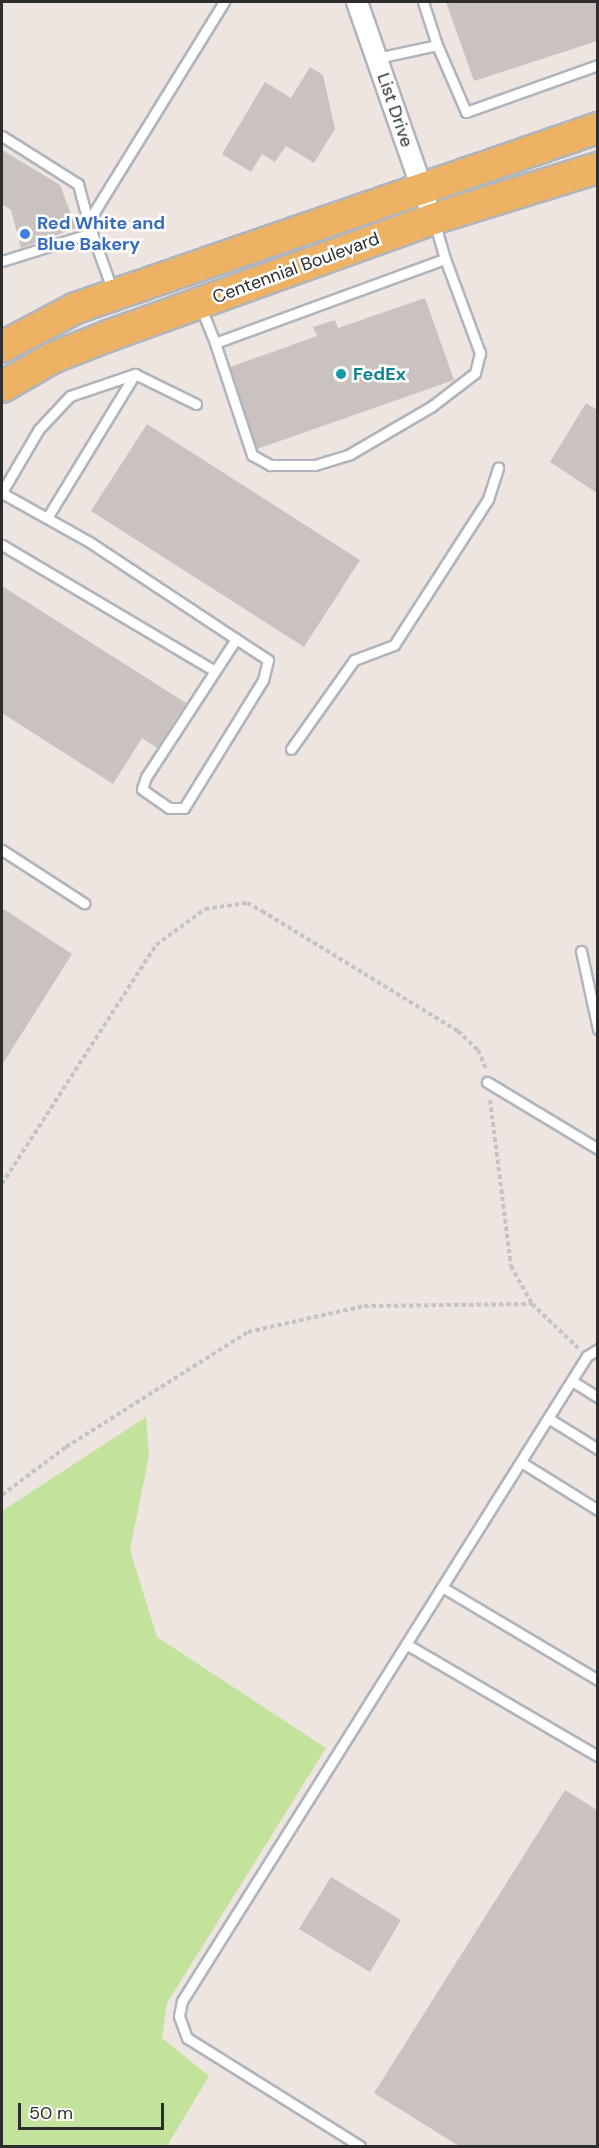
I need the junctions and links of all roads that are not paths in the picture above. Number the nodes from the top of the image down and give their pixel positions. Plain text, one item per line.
1 (224, 2) edge
2 (357, 2) edge
3 (423, 2) edge
4 (437, 45) junction
5 (376, 58) junction
6 (597, 65) edge
7 (597, 128) edge
8 (2, 136) edge
9 (597, 168) edge
10 (422, 186) junction
11 (433, 219) junction
12 (88, 222) junction
13 (92, 233) junction
14 (445, 259) junction
15 (2, 261) edge
16 (114, 294) junction
17 (199, 303) junction
18 (215, 343) junction
19 (2, 347) edge
20 (135, 374) junction
21 (2, 387) edge
22 (196, 404) dead end
23 (498, 468) dead end
24 (2, 493) edge
25 (46, 518) junction
26 (2, 545) edge
27 (236, 639) junction
28 (215, 671) junction
29 (291, 749) dead end
30 (2, 850) edge
31 (84, 903) dead end
32 (581, 951) dead end
33 (597, 1029) edge
34 (487, 1082) road end
35 (597, 1149) edge
36 (597, 1349) edge
37 (572, 1381) junction
38 (597, 1397) edge
39 (548, 1418) junction
40 (597, 1449) edge
41 (521, 1462) junction
42 (597, 1510) edge
43 (442, 1587) junction
44 (406, 1644) junction
45 (597, 1680) edge
46 (597, 1756) edge
47 (360, 2146) edge

1 - 12 lane
2 - 5 street, List Drive
3 - 4 lane
4 - 5 lane
4 - 6 lane
5 - 10 street, List Drive
7 - 10 main road, Centennial Boulevard
8 - 12 lane
9 - 11 main road, Centennial Boulevard
10 - 11 street, List Drive
10 - 16 main road, Centennial Boulevard
11 - 14 lane
11 - 17 main road, Centennial Boulevard
12 - 13 lane
13 - 15 lane
13 - 16 lane
14 - 18 lane
14 - 18 lane
16 - 19 main road, Centennial Boulevard
17 - 18 lane
17 - 21 main road, Centennial Boulevard
20 - 22 lane
20 - 24 lane
20 - 25 lane
23 - 29 lane
24 - 25 lane
25 - 27 lane
26 - 28 lane
27 - 28 lane
27 - 28 lane
30 - 31 lane
32 - 33 lane
34 - 35 lane
36 - 37 lane
37 - 38 lane
37 - 39 lane
39 - 40 lane
39 - 41 lane
41 - 42 lane
41 - 43 lane
43 - 44 lane
43 - 45 lane
44 - 46 lane
44 - 47 lane

